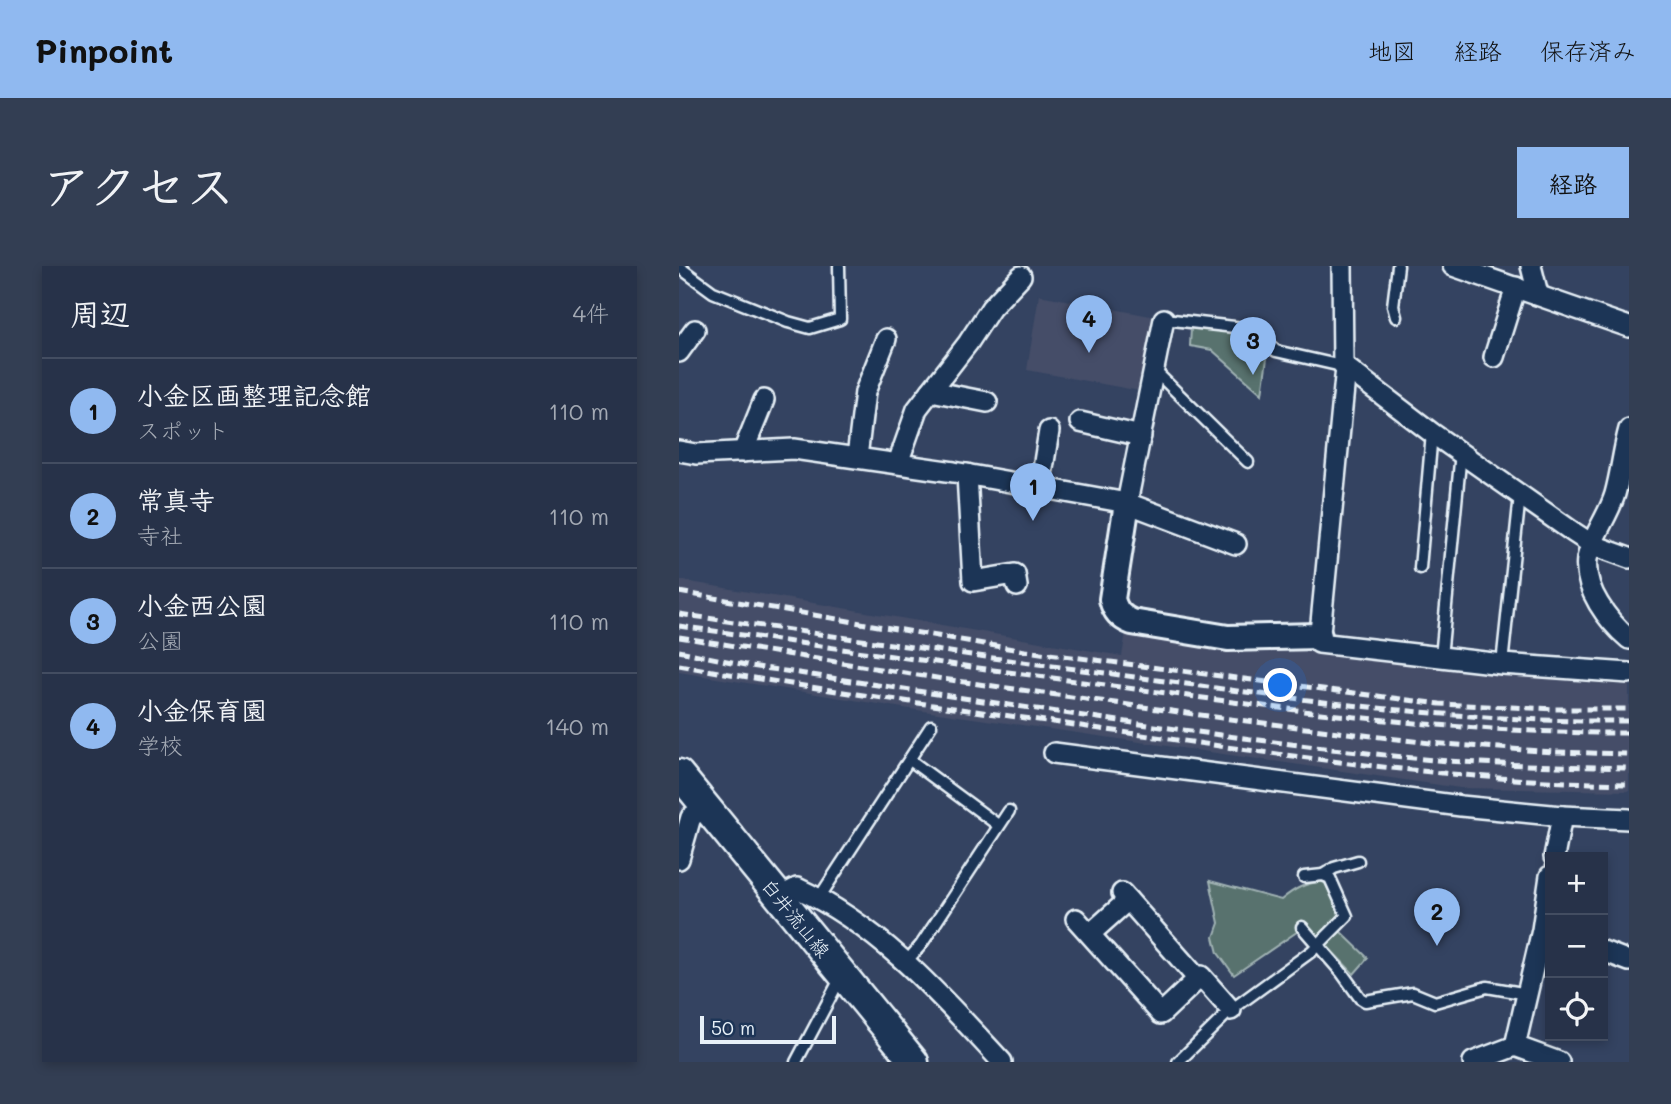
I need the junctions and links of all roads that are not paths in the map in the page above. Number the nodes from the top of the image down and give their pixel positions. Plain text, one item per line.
1 (839, 266) edge
2 (1342, 266) edge
3 (1398, 266) edge
4 (1453, 266) edge
5 (1531, 266) edge
6 (679, 267) edge
7 (1021, 276) dead end
8 (1516, 287) junction
9 (1538, 295) junction
10 (1395, 317) dead end
11 (1164, 319) joint
12 (1629, 327) edge
13 (695, 330) dead end
14 (886, 339) dead end
15 (679, 352) edge
16 (1494, 357) dead end
17 (1346, 367) junction
18 (1154, 369) junction
19 (931, 391) junction
20 (764, 400) dead end
21 (987, 402) dead end
22 (1080, 422) dead end
23 (1629, 429) edge
24 (1049, 431) dead end
25 (1432, 433) junction
26 (1141, 436) junction
27 (679, 451) edge
28 (743, 452) junction
29 (1461, 452) junction
30 (857, 457) junction
31 (1248, 462) dead end
32 (898, 463) junction
33 (967, 474) junction
34 (1040, 487) junction
35 (1520, 495) junction
36 (1127, 503) junction
37 (1236, 544) dead end
38 (1593, 545) junction
39 (1629, 558) edge
40 (1420, 568) dead end
41 (1017, 586) dead end
42 (1319, 636) junction
43 (1629, 639) edge
44 (1441, 657) junction
45 (1501, 664) junction
46 (1629, 673) edge
47 (931, 726) dead end
48 (1054, 753) dead end
49 (910, 760) junction
50 (679, 774) edge
51 (706, 806) junction
52 (1009, 811) dead end
53 (1562, 816) junction
54 (1629, 819) edge
55 (998, 825) junction
56 (1555, 852) edge
57 (679, 859) edge
58 (1357, 860) dead end
59 (1323, 875) junction
60 (1304, 877) dead end
61 (779, 897) junction
62 (819, 898) junction
63 (1545, 901) edge
64 (1076, 919) dead end
65 (1303, 927) dead end
66 (1545, 928) edge
67 (1090, 934) junction
68 (1545, 935) edge
69 (1317, 946) junction
70 (1608, 953) edge
71 (1629, 961) edge
72 (906, 962) junction
73 (842, 974) junction
74 (1198, 979) junction
75 (1528, 994) junction
76 (1231, 1010) junction
77 (1515, 1046) junction
78 (910, 1061) edge
79 (796, 1062) edge
80 (1002, 1062) edge
81 (1178, 1062) edge
82 (1473, 1062) edge
83 (1559, 1062) edge

1 - 6 lane
2 - 17 street
3 - 10 lane
4 - 8 street
5 - 9 street
7 - 19 street
8 - 9 street
8 - 16 street
9 - 12 street
11 - 17 lane
11 - 18 street
13 - 15 street
14 - 30 street
17 - 25 street
17 - 42 street
18 - 26 street
18 - 31 lane
19 - 21 street
19 - 32 street
20 - 28 street
22 - 26 street
23 - 38 street
24 - 34 street
25 - 29 street
25 - 40 lane
26 - 36 street
27 - 28 street
28 - 30 street
29 - 35 street
29 - 44 lane
30 - 32 street
32 - 33 street
33 - 34 street
33 - 41 street
34 - 36 street
35 - 38 street
35 - 45 lane
36 - 37 street
36 - 42 street
38 - 39 street
38 - 43 street
42 - 44 street
44 - 45 street
45 - 46 street
47 - 49 lane
48 - 53 street
49 - 55 lane
49 - 62 lane
50 - 51 main road, 白井流山線
51 - 57 street
51 - 61 main road, 白井流山線
52 - 55 lane
53 - 54 street
53 - 56 street
55 - 72 lane
58 - 59 lane
59 - 60 lane
59 - 69 lane
61 - 62 street
61 - 73 main road, 白井流山線
62 - 72 street
63 - 66 street
64 - 67 street
65 - 69 lane
67 - 74 street
67 - 74 street
68 - 75 street
69 - 75 lane
69 - 76 lane
70 - 71 street
72 - 80 street
73 - 78 main road, 白井流山線
73 - 79 lane
74 - 76 street
75 - 77 street
76 - 81 lane
77 - 82 street
77 - 83 street

